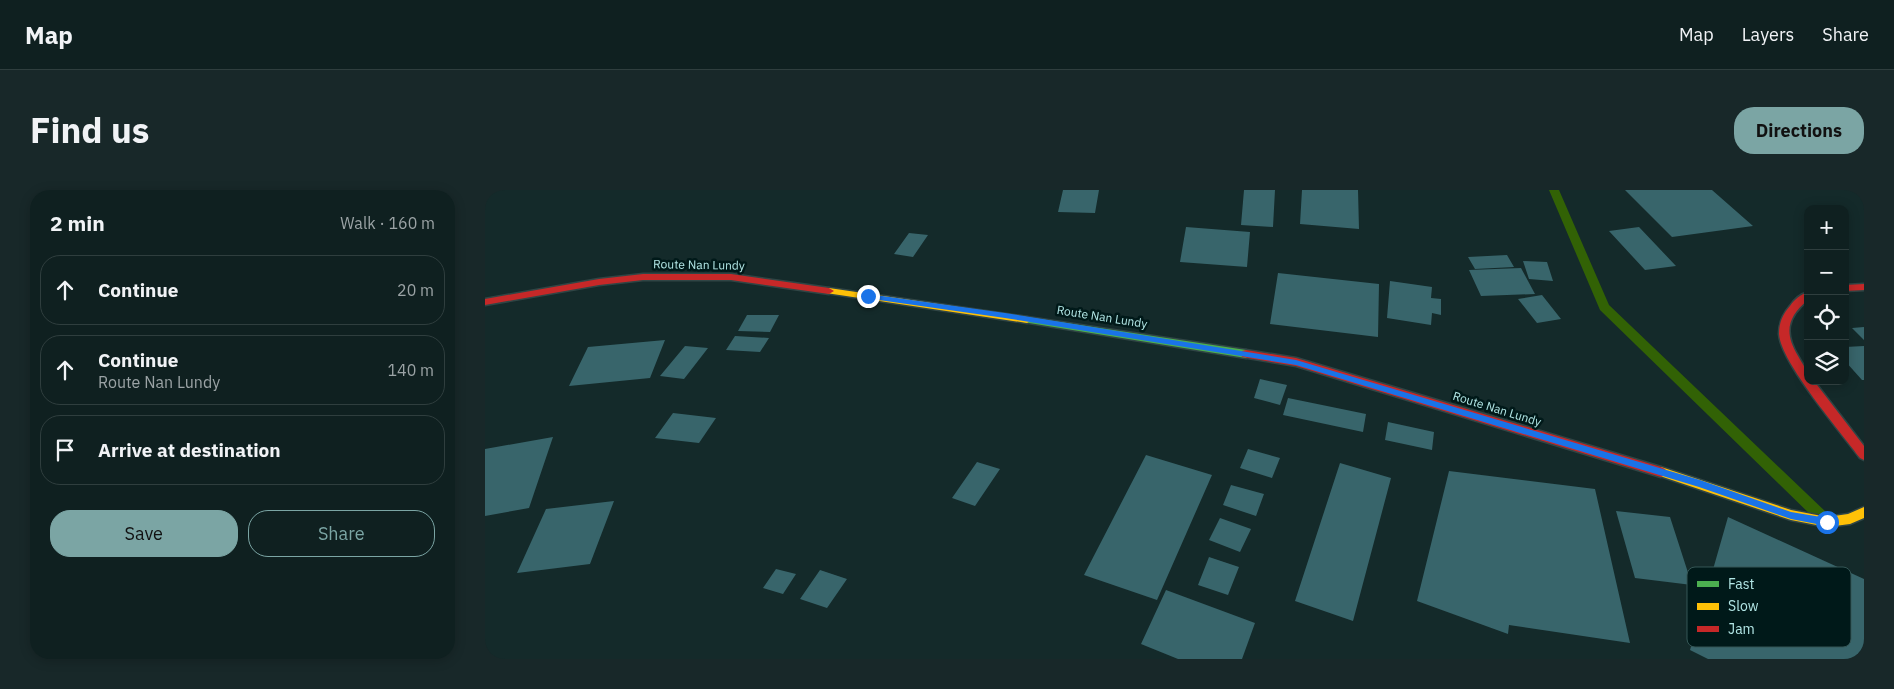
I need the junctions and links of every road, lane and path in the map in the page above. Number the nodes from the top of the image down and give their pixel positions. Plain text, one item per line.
1 (1864, 287) edge
2 (1849, 288) edge
3 (1804, 298) edge
4 (485, 302) edge
5 (1804, 375) edge
6 (1811, 385) edge
7 (1864, 455) edge
8 (1864, 512) edge

1 - 2 main road
3 - 5 main road
4 - 8 main road, Route Nan Lundy
6 - 7 main road

